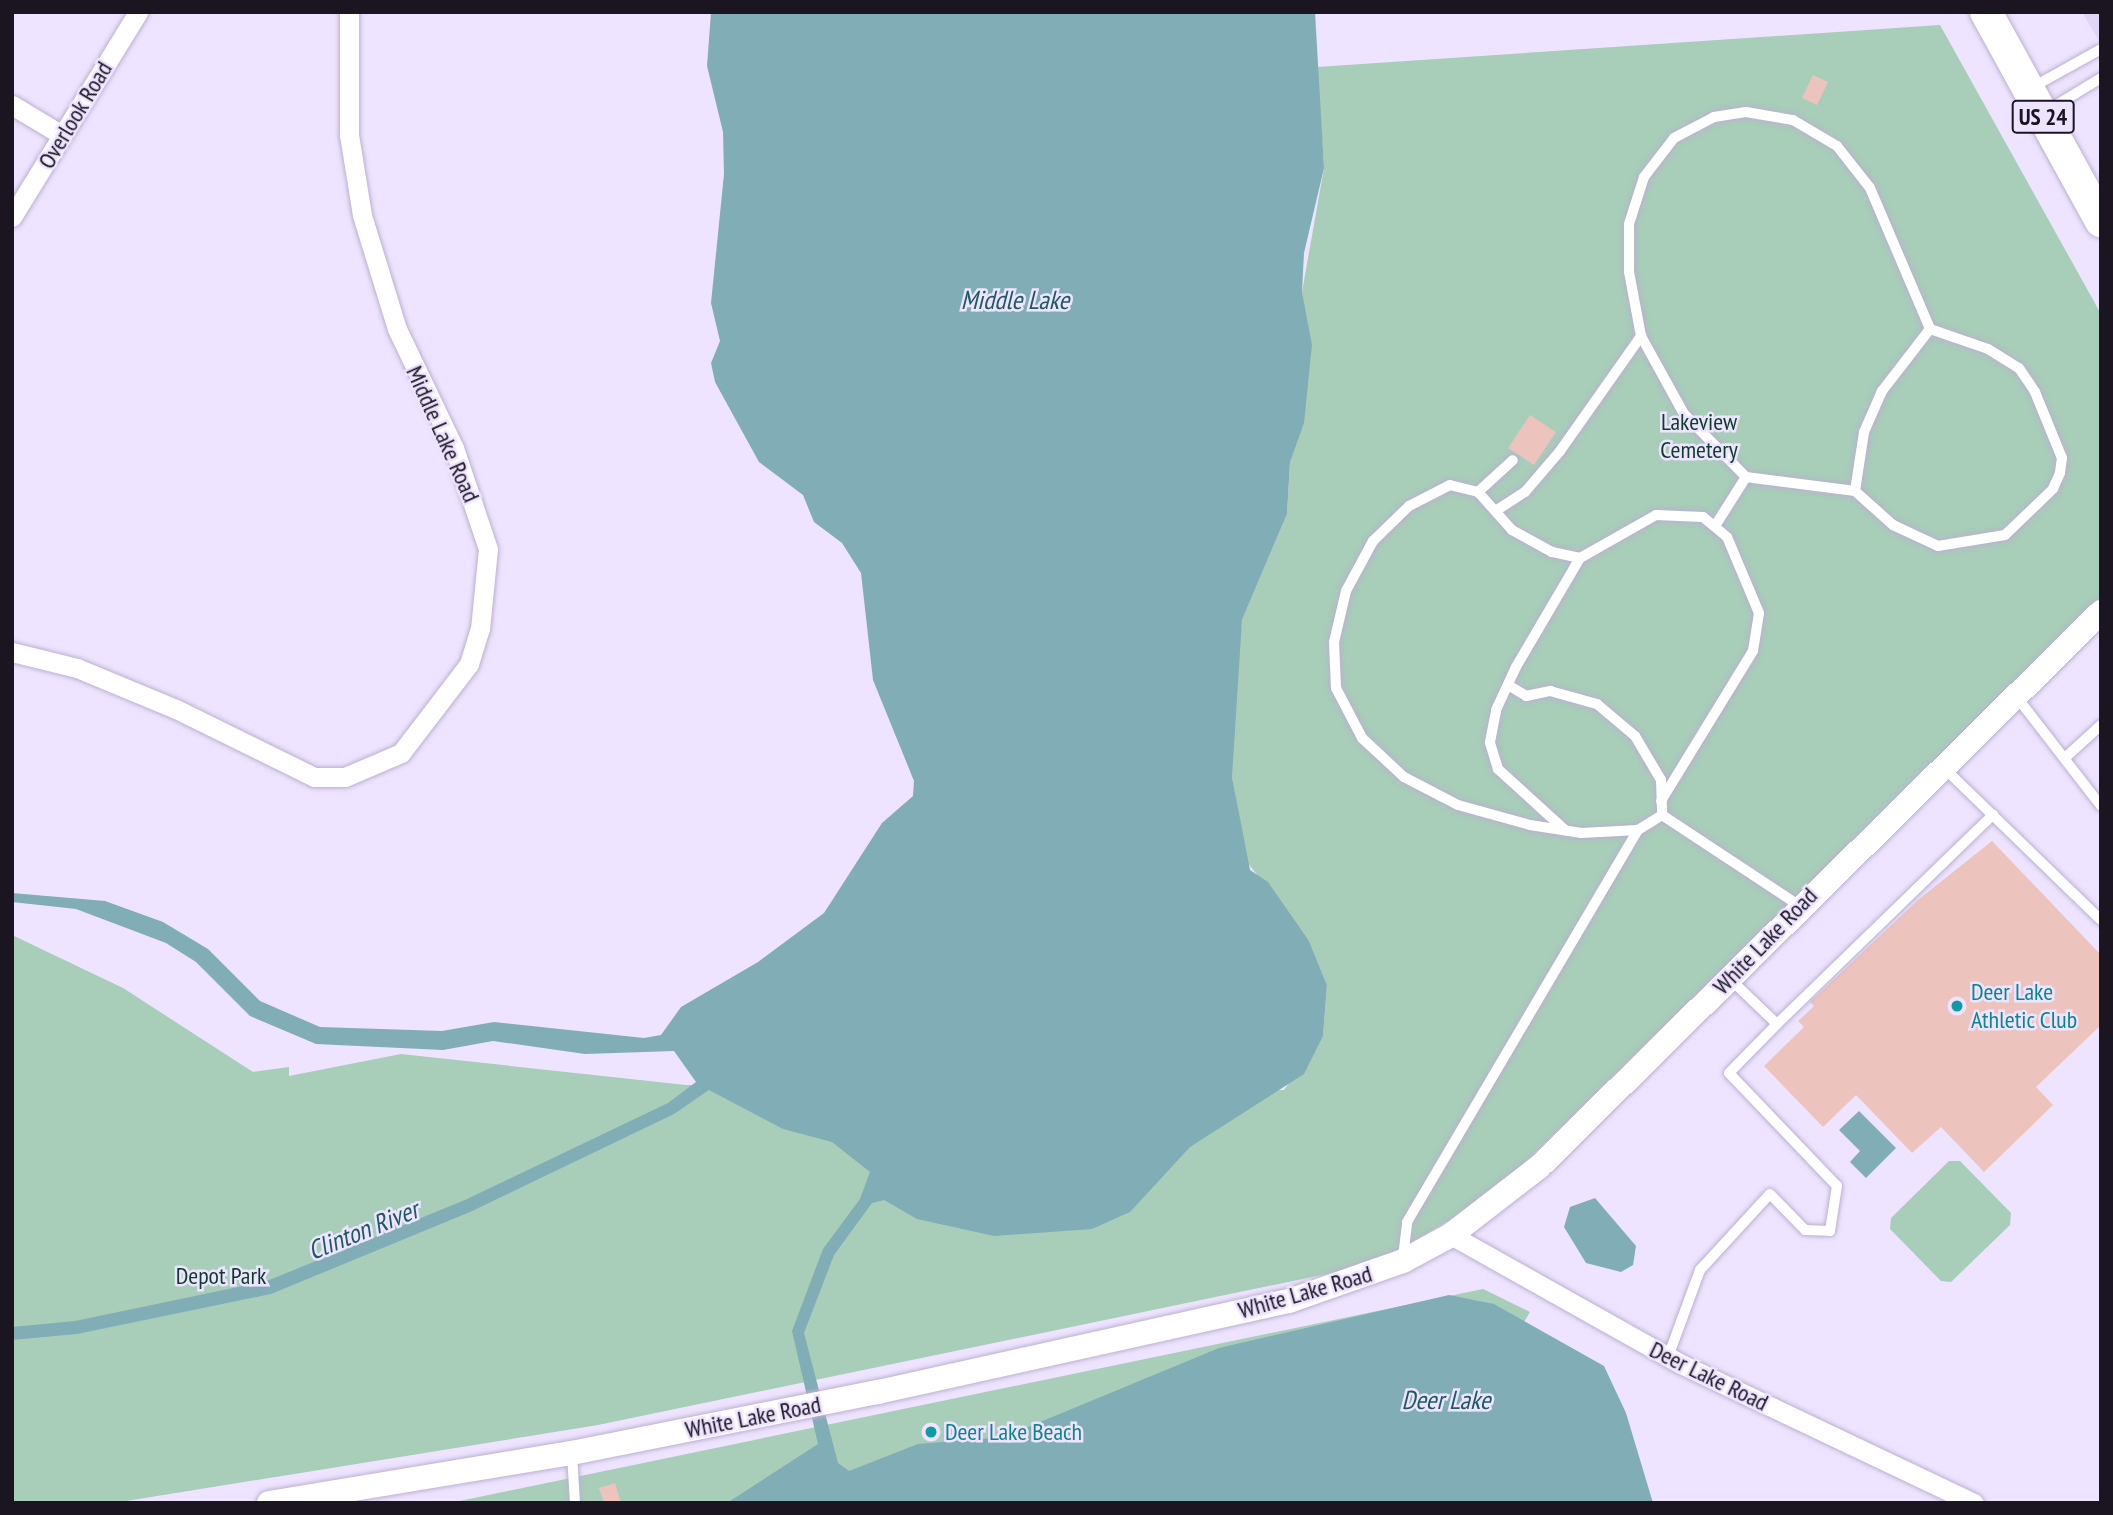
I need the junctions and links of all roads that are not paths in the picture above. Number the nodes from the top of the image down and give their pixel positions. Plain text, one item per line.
1 (138, 12) edge
2 (349, 12) edge
3 (1986, 12) edge
4 (2101, 49) edge
5 (2101, 78) edge
6 (2035, 102) junction
7 (12, 105) edge
8 (62, 135) junction
9 (12, 218) edge
10 (2101, 221) edge
11 (1930, 329) junction
12 (1642, 336) junction
13 (1513, 460) dead end
14 (1746, 477) junction
15 (1855, 491) junction
16 (1478, 492) junction
17 (1497, 510) junction
18 (1715, 526) junction
19 (1580, 558) junction
20 (2101, 612) edge
21 (12, 652) edge
22 (1508, 685) junction
23 (2014, 693) junction
24 (2101, 725) edge
25 (2067, 756) junction
26 (1941, 765) junction
27 (1661, 801) junction
28 (2101, 806) edge
29 (1662, 815) junction
30 (1993, 815) junction
31 (1638, 830) junction
32 (1566, 831) junction
33 (1800, 906) junction
34 (2101, 920) edge
35 (1729, 978) junction
36 (1777, 1024) junction
37 (1451, 1235) junction
38 (1403, 1261) junction
39 (1668, 1357) junction
40 (572, 1453) junction
41 (269, 1503) edge
42 (575, 1503) edge
43 (1974, 1503) edge

1 - 8 street, Overlook Road
2 - 21 street, Middle Lake Road
3 - 6 main road, US 24
4 - 6 lane
5 - 6 lane
6 - 10 main road, US 24
7 - 8 street
8 - 9 street, Overlook Road
11 - 12 lane
11 - 15 lane
11 - 15 lane
12 - 14 lane
12 - 17 lane
13 - 16 lane
14 - 15 lane
14 - 18 lane
16 - 17 lane
16 - 32 lane
17 - 19 lane
18 - 19 lane
18 - 27 lane
19 - 22 lane
20 - 23 street, White Lake Road
22 - 27 lane
22 - 32 lane
23 - 25 lane
23 - 26 street, White Lake Road
24 - 25 lane
25 - 28 lane
26 - 30 lane
26 - 33 street, White Lake Road
27 - 29 lane
29 - 31 lane
29 - 33 lane
30 - 34 lane
30 - 36 lane
31 - 32 lane
31 - 38 lane
33 - 35 street, White Lake Road
35 - 36 lane
35 - 37 street, White Lake Road
36 - 39 lane
37 - 38 street, White Lake Road
37 - 39 street, Deer Lake Road
38 - 40 street, White Lake Road
39 - 43 street, Deer Lake Road
40 - 41 street, White Lake Road
40 - 42 lane

